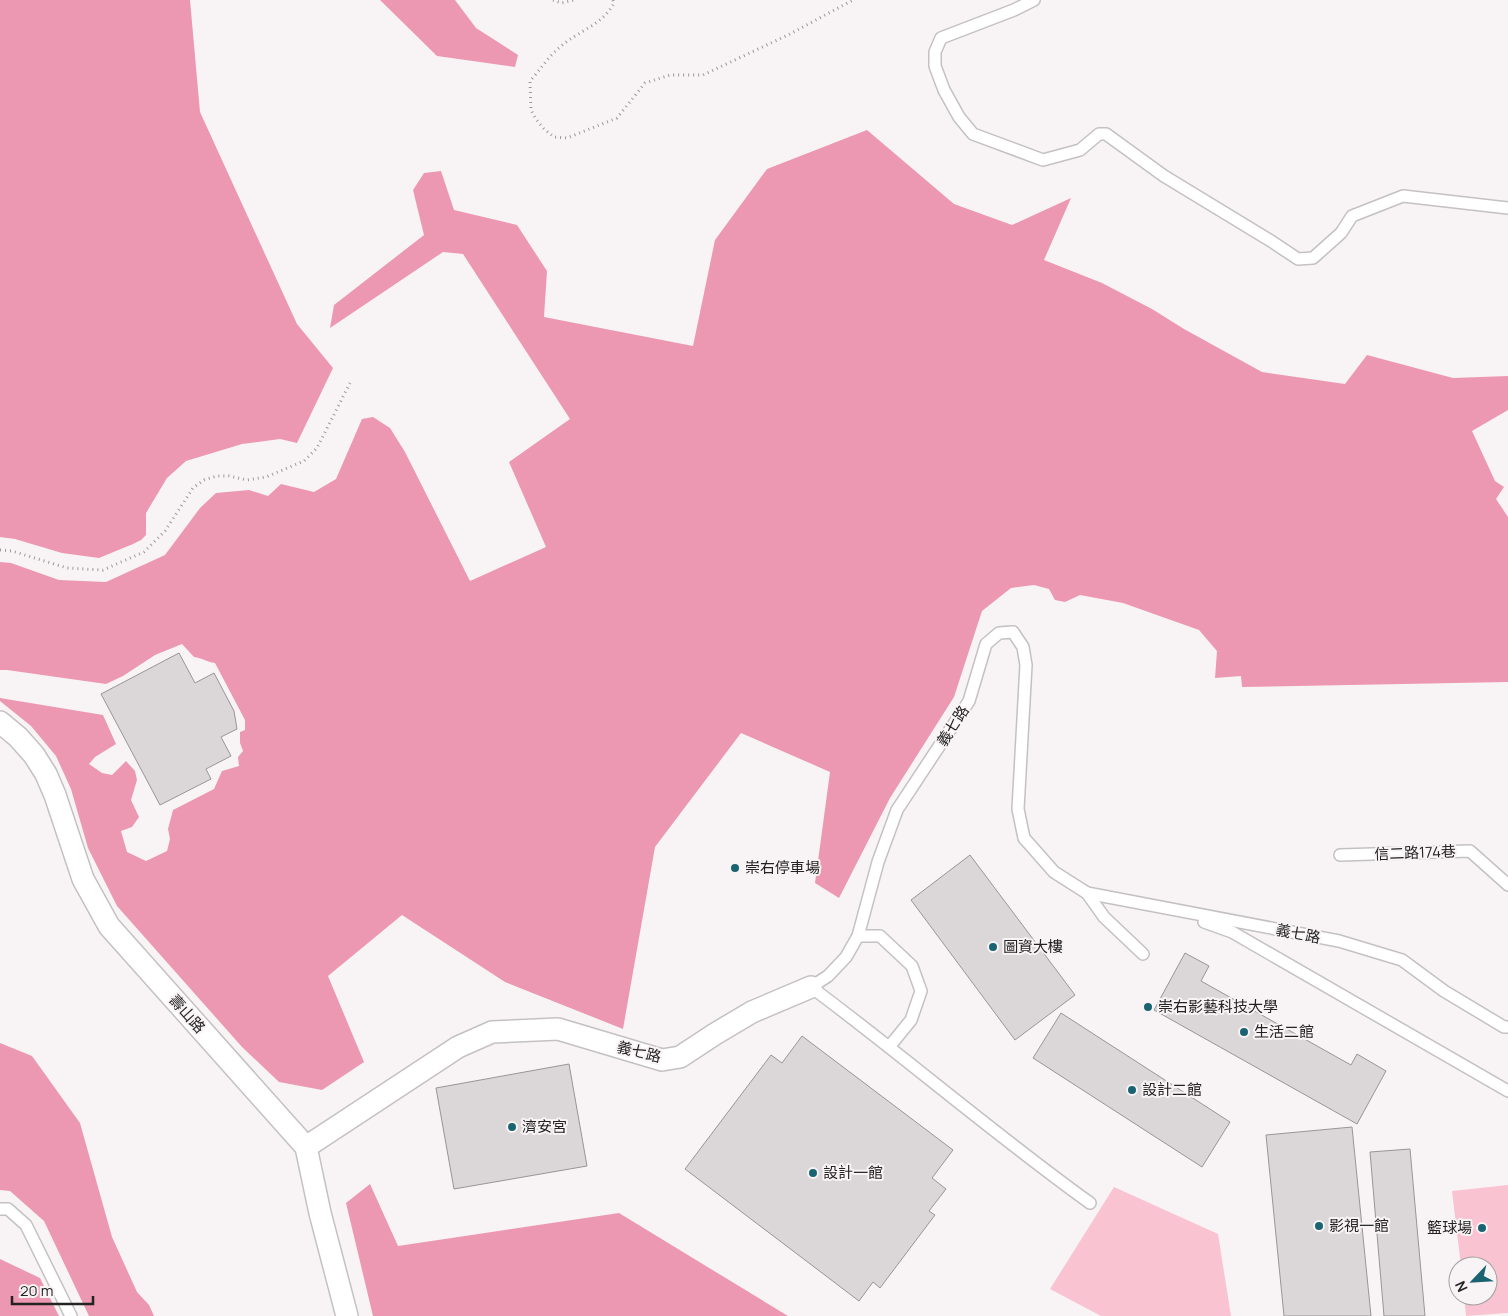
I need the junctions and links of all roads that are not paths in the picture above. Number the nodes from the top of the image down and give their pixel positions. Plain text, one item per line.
1 (1034, 0) edge
2 (1508, 208) edge
3 (0, 722) edge
4 (1340, 855) dead end
5 (1508, 885) edge
6 (1087, 893) junction
7 (1176, 911) junction
8 (858, 936) junction
9 (1143, 954) dead end
10 (811, 987) junction
11 (1508, 1028) edge
12 (889, 1047) junction
13 (1508, 1091) edge
14 (306, 1147) junction
15 (1090, 1203) dead end
16 (0, 1208) edge
17 (71, 1316) edge
18 (347, 1316) edge

1 - 2 lane
3 - 14 street, 壽山路
4 - 5 lane, 信二路174巷
6 - 7 lane, 義七路
6 - 8 lane, 義七路
6 - 9 lane
7 - 11 lane, 義七路
7 - 13 lane
8 - 10 lane, 義七路
8 - 12 lane
10 - 12 lane
10 - 14 street, 義七路
12 - 15 lane
14 - 18 street, 壽山路
16 - 17 lane

